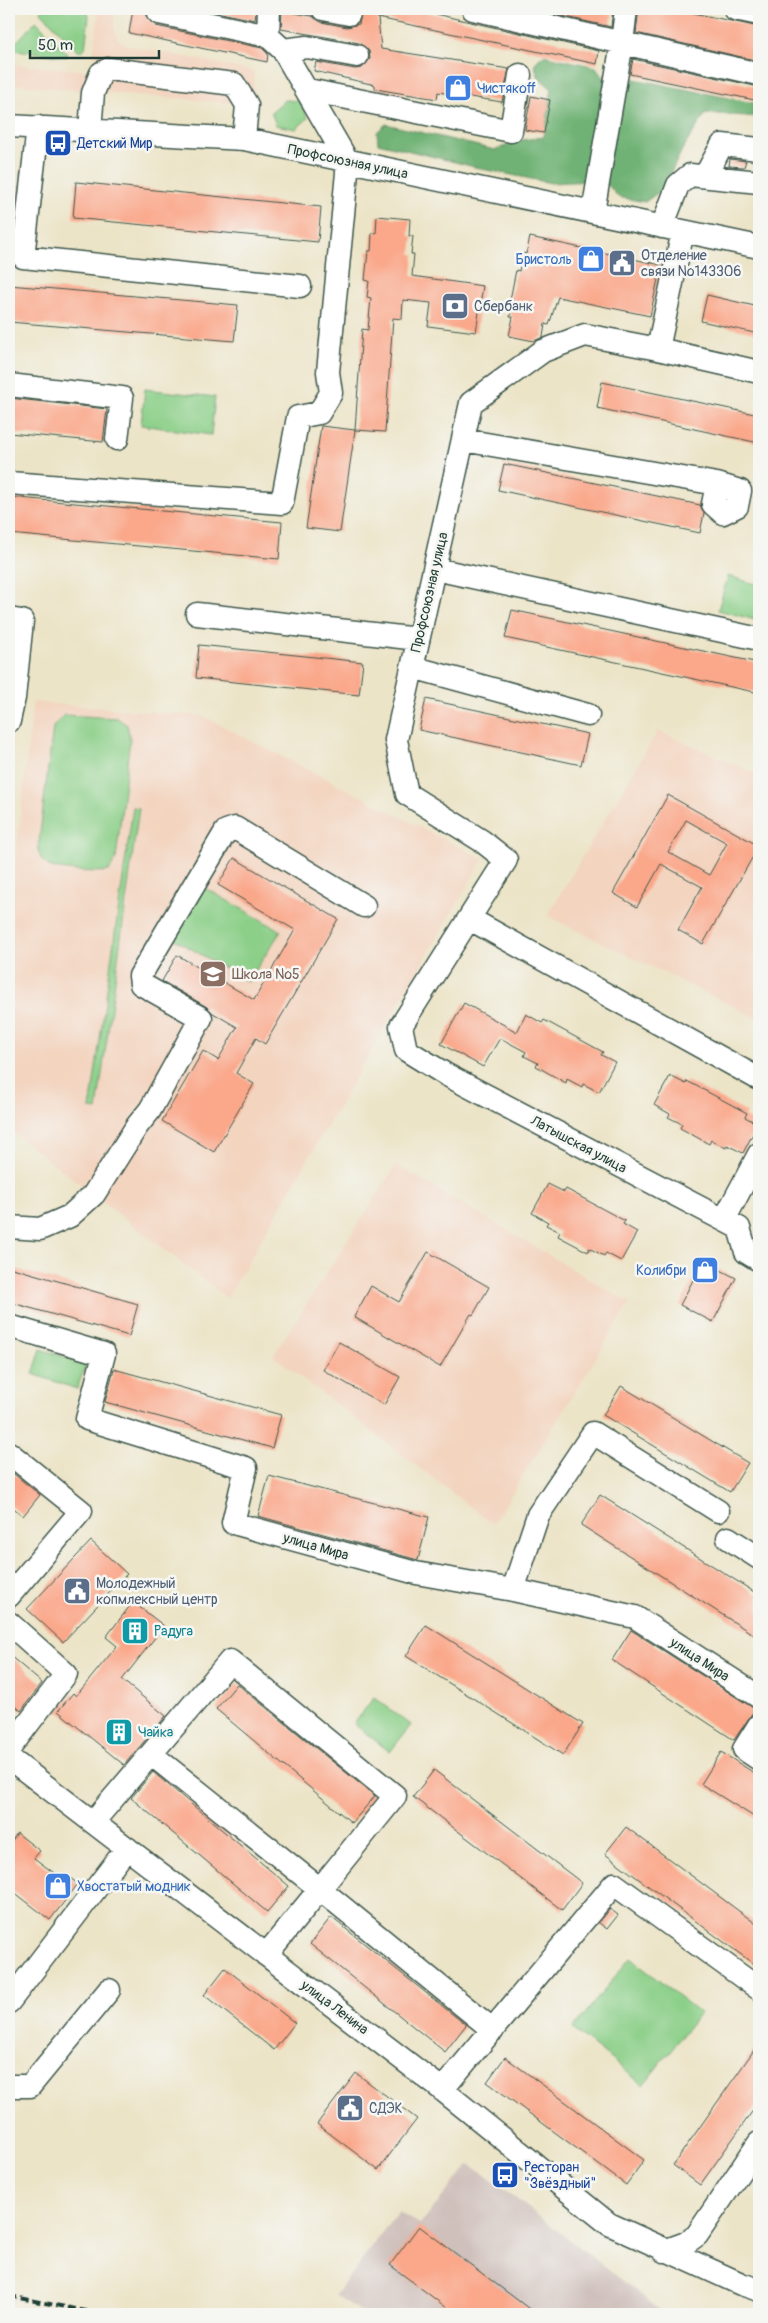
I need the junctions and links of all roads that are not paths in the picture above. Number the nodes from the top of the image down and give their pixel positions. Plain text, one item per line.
1 (269, 9) edge
2 (323, 9) edge
3 (473, 9) edge
4 (626, 9) edge
5 (735, 9) edge
6 (159, 13) dead end
7 (349, 14) dead end
8 (759, 14) edge
9 (276, 43) junction
10 (622, 43) junction
11 (357, 56) dead end
12 (520, 74) dead end
13 (759, 74) edge
14 (308, 90) junction
15 (9, 126) edge
16 (38, 127) junction
17 (90, 130) junction
18 (244, 139) junction
19 (759, 149) edge
20 (348, 162) junction
21 (705, 176) junction
22 (759, 182) edge
23 (593, 212) junction
24 (672, 229) junction
25 (17, 233) edge
26 (759, 247) edge
27 (16, 257) edge
28 (300, 286) dead end
29 (658, 349) junction
30 (759, 372) edge
31 (9, 386) edge
32 (118, 439) dead end
33 (463, 440) junction
34 (9, 483) edge
35 (717, 484) dead end
36 (435, 569) junction
37 (197, 614) dead end
38 (9, 619) edge
39 (418, 639) junction
40 (759, 639) edge
41 (412, 667) junction
42 (588, 715) dead end
43 (9, 721) edge
44 (364, 906) dead end
45 (470, 919) junction
46 (401, 1026) joint
47 (759, 1078) edge
48 (759, 1154) edge
49 (724, 1220) junction
50 (9, 1227) edge
51 (759, 1260) edge
52 (9, 1326) edge
53 (9, 1452) edge
54 (718, 1511) dead end
55 (728, 1538) dead end
56 (759, 1558) edge
57 (513, 1590) junction
58 (9, 1596) edge
59 (9, 1623) edge
60 (759, 1697) edge
61 (759, 1725) edge
62 (9, 1749) edge
63 (151, 1754) junction
64 (9, 1758) edge
65 (759, 1759) edge
66 (93, 1822) junction
67 (127, 1848) junction
68 (320, 1889) junction
69 (266, 1955) junction
70 (759, 1989) edge
71 (109, 1990) dead end
72 (9, 2002) edge
73 (492, 2030) junction
74 (9, 2086) edge
75 (442, 2090) junction
76 (759, 2143) edge
77 (664, 2251) junction
78 (759, 2290) edge

1 - 9 street
2 - 7 street
3 - 10 street
4 - 10 street
5 - 8 street
6 - 9 street
9 - 11 street
9 - 14 street
10 - 13 street
10 - 23 street
12 - 14 street
14 - 20 street
15 - 16 street, Профсоюзная улица
16 - 17 street, Профсоюзная улица
16 - 25 street
17 - 18 street, Профсоюзная улица
17 - 18 street
18 - 20 street, Профсоюзная улица
19 - 21 street
20 - 23 street, Профсоюзная улица
20 - 34 street
21 - 22 street
21 - 24 street
23 - 24 street, Профсоюзная улица
24 - 26 street, Профсоюзная улица
24 - 29 street
25 - 27 street
27 - 28 street
29 - 30 street, Профсоюзная улица
29 - 33 street, Профсоюзная улица
31 - 32 street
33 - 35 street
33 - 36 street, Профсоюзная улица
36 - 39 street, Профсоюзная улица
36 - 40 street
37 - 39 street
38 - 43 street
39 - 41 street, Профсоюзная улица
41 - 42 street
41 - 45 street, Профсоюзная улица
44 - 50 street
45 - 46 street, Профсоюзная улица
45 - 47 street
46 - 49 street, Латышская улица
48 - 49 street
49 - 51 street, Латышская улица
52 - 57 street, улица Мира
53 - 58 street
54 - 57 street
55 - 56 street
57 - 60 street, улица Мира
59 - 62 street
61 - 65 street
63 - 66 street
63 - 68 street
63 - 68 street
64 - 66 street, улица Ленина
66 - 67 street, улица Ленина
67 - 69 street, улица Ленина
67 - 72 street
68 - 69 street
68 - 73 street
69 - 75 street, улица Ленина
70 - 73 street
71 - 74 street
73 - 75 street
75 - 77 street, улица Ленина
76 - 77 street
77 - 78 street, улица Ленина

